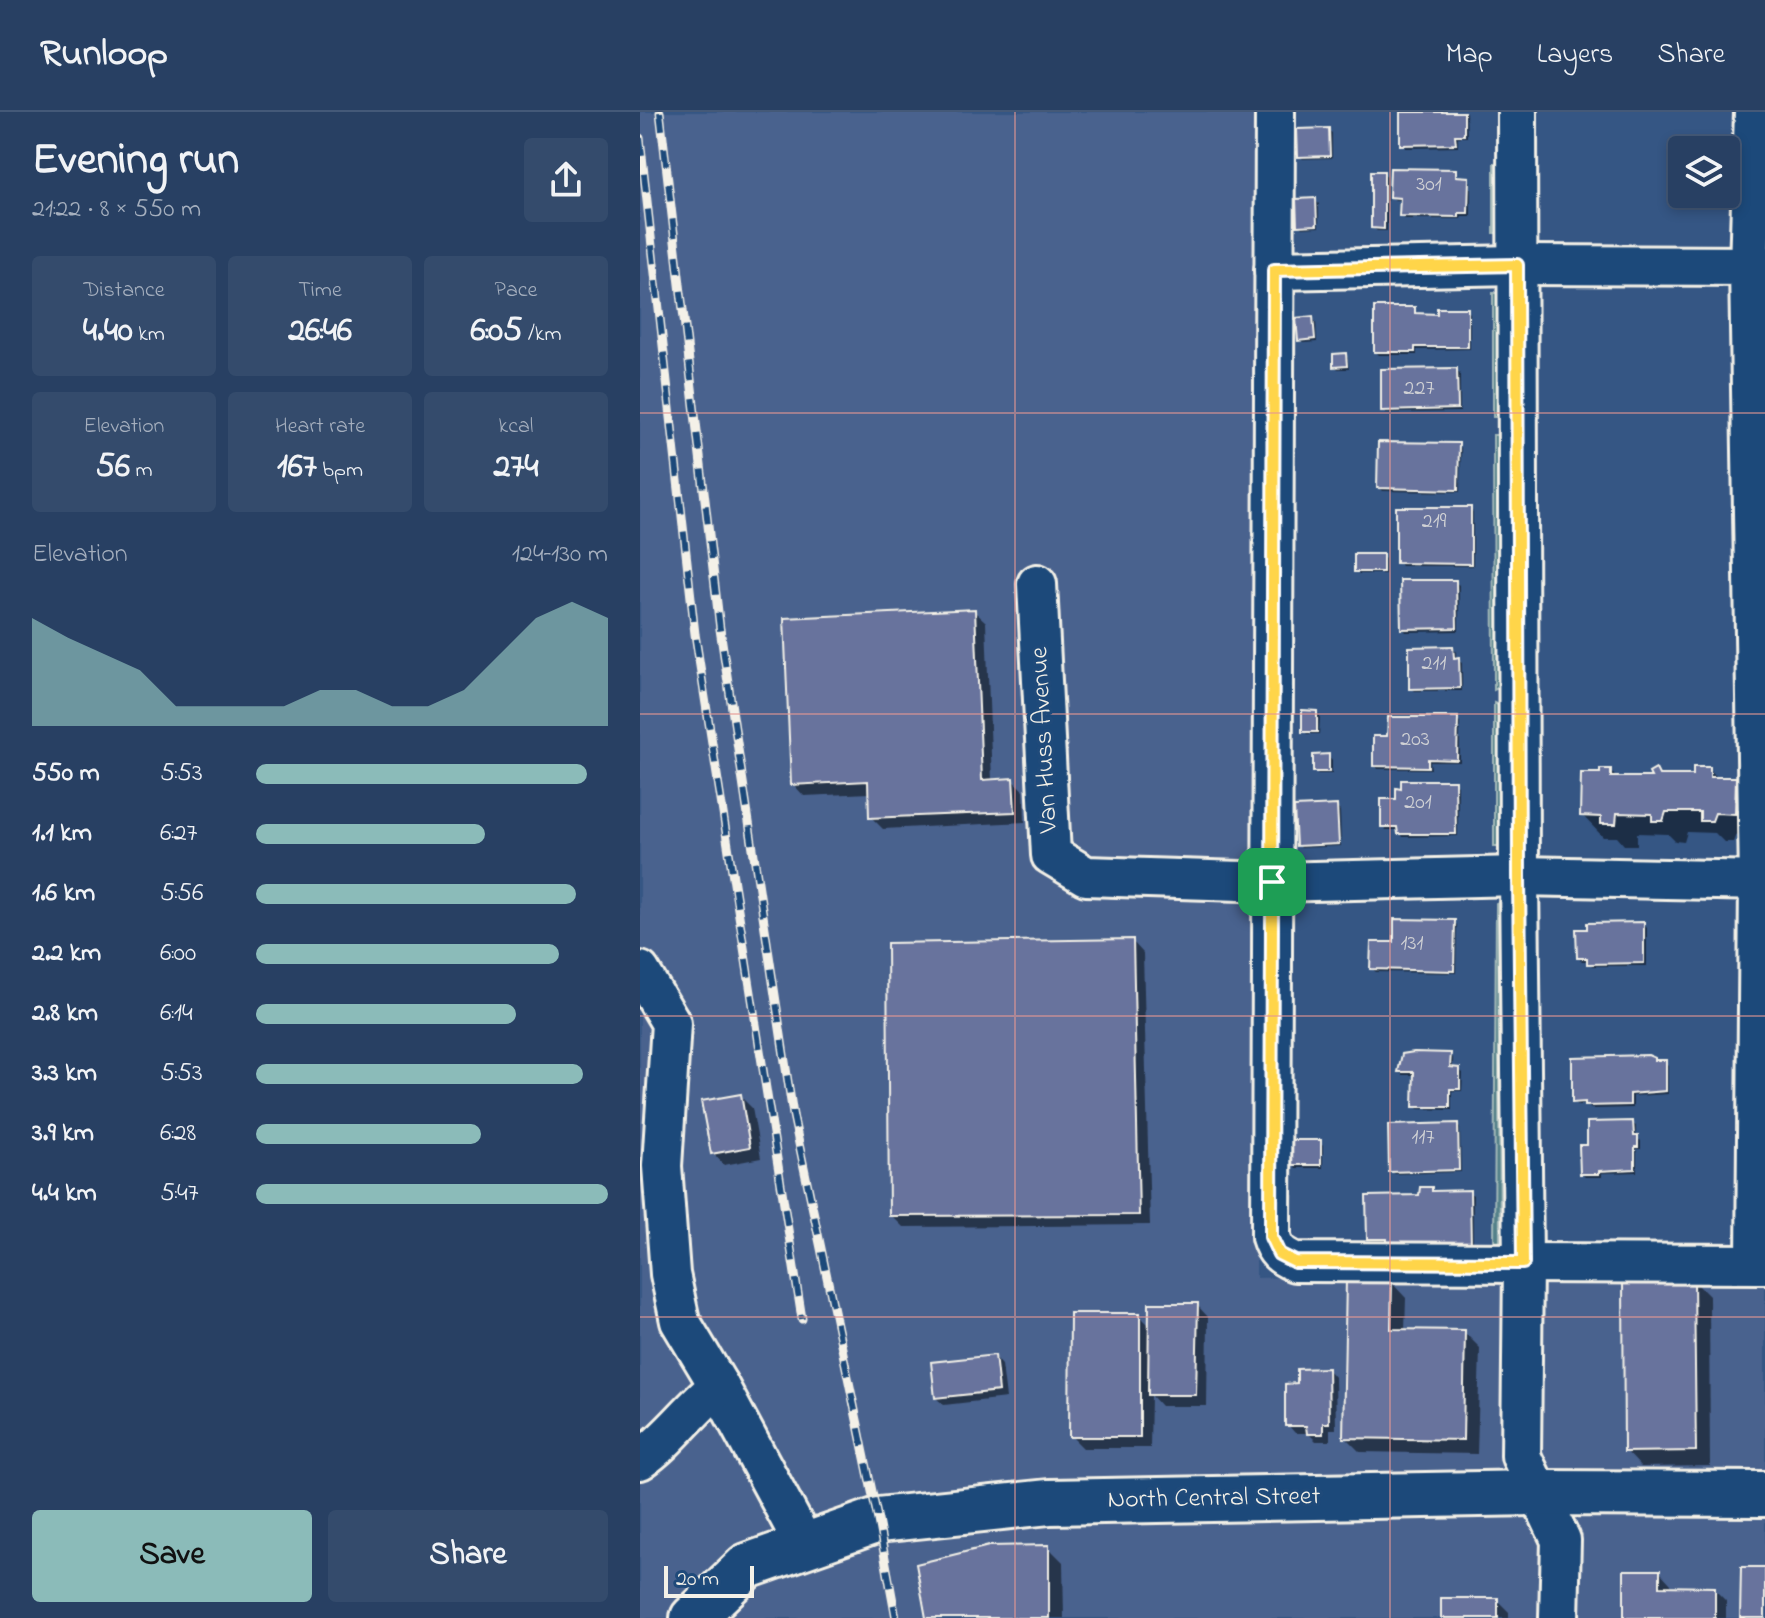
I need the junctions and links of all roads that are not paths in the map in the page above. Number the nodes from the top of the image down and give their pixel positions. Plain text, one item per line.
1 (1275, 112) edge
2 (1517, 112) edge
3 (1754, 112) edge
4 (1517, 265) junction
5 (1757, 266) edge
6 (1274, 270) junction
7 (1037, 584) dead end
8 (1519, 876) junction
9 (1762, 881) edge
10 (1272, 882) junction
11 (640, 971) edge
12 (1523, 1263) junction
13 (1760, 1264) edge
14 (719, 1386) junction
15 (640, 1460) edge
16 (1539, 1493) junction
17 (1765, 1494) edge
18 (805, 1546) junction
19 (693, 1618) edge
20 (1559, 1618) edge

1 - 6 street
2 - 4 street
3 - 5 street
4 - 5 street
4 - 6 street
4 - 8 street
5 - 9 street
6 - 10 street
7 - 10 street, Van Huss Avenue
8 - 9 street
8 - 10 street
8 - 12 street
9 - 13 street
10 - 12 street
11 - 14 street
12 - 13 street
12 - 16 street
14 - 15 street
14 - 18 street
16 - 17 main road, North Central Street
16 - 18 main road, North Central Street
16 - 20 street
18 - 19 main road, North Central Street

